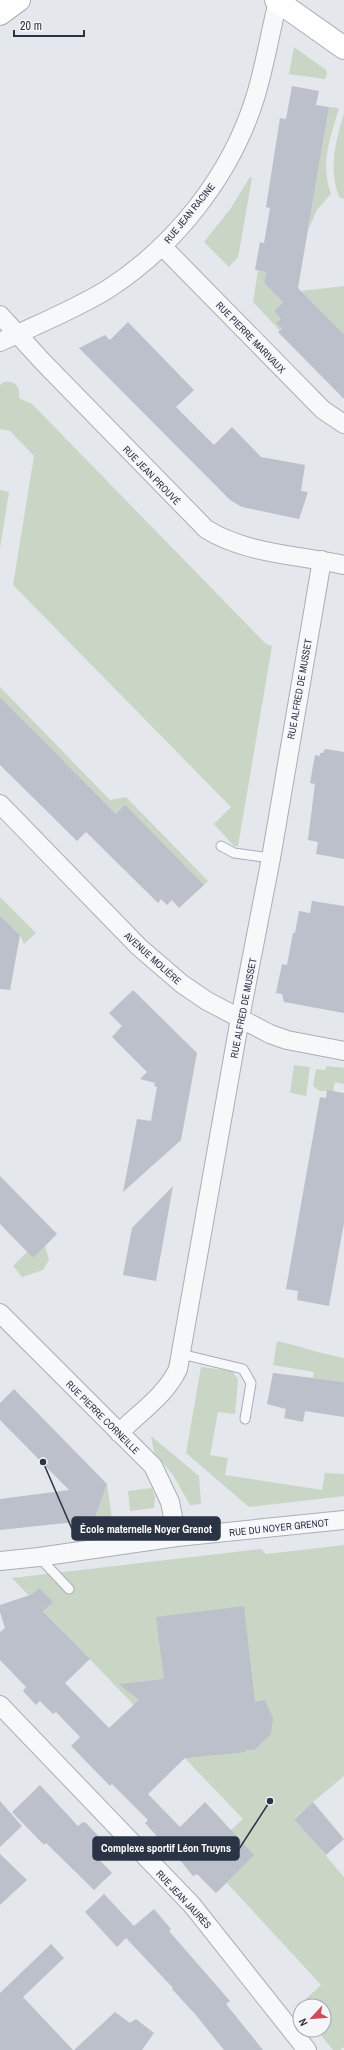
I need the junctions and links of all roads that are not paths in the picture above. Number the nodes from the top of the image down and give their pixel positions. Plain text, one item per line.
1 (19, 0) edge
2 (277, 0) edge
3 (0, 14) edge
4 (344, 48) edge
5 (162, 246) junction
6 (0, 315) edge
7 (17, 334) junction
8 (0, 342) edge
9 (344, 424) edge
10 (322, 560) junction
11 (344, 565) edge
12 (0, 804) edge
13 (221, 846) dead end
14 (271, 858) junction
15 (240, 1018) junction
16 (344, 1051) edge
17 (0, 1313) edge
18 (181, 1354) junction
19 (246, 1419) dead end
20 (119, 1433) junction
21 (344, 1520) edge
22 (177, 1537) junction
23 (39, 1557) junction
24 (0, 1561) edge
25 (69, 1589) dead end
26 (0, 1705) edge
27 (307, 2050) edge

1 - 3 street
2 - 4 street
2 - 5 street, RUE JEAN RACINE
5 - 7 street, RUE JEAN RACINE
5 - 9 street, RUE PIERRE MARIVAUX
6 - 7 street, RUE JEAN PROUVÉ
7 - 8 street, RUE JEAN RACINE
7 - 10 street, RUE JEAN PROUVÉ
10 - 11 street, RUE JEAN PROUVÉ
10 - 14 street, RUE ALFRED DE MUSSET
12 - 15 street, AVENUE MOLIÈRE
13 - 14 lane
14 - 15 street, RUE ALFRED DE MUSSET
15 - 16 street, AVENUE MOLIÈRE
15 - 18 street, RUE ALFRED DE MUSSET
17 - 20 street, RUE PIERRE CORNEILLE
18 - 19 lane
18 - 20 street, RUE ALFRED DE MUSSET
20 - 22 street, RUE PIERRE CORNEILLE
21 - 22 street, RUE DU NOYER GRENOT
22 - 23 street, RUE DU NOYER GRENOT
23 - 24 street, RUE DU NOYER GRENOT
23 - 25 lane
26 - 27 street, RUE JEAN JAURÈS

